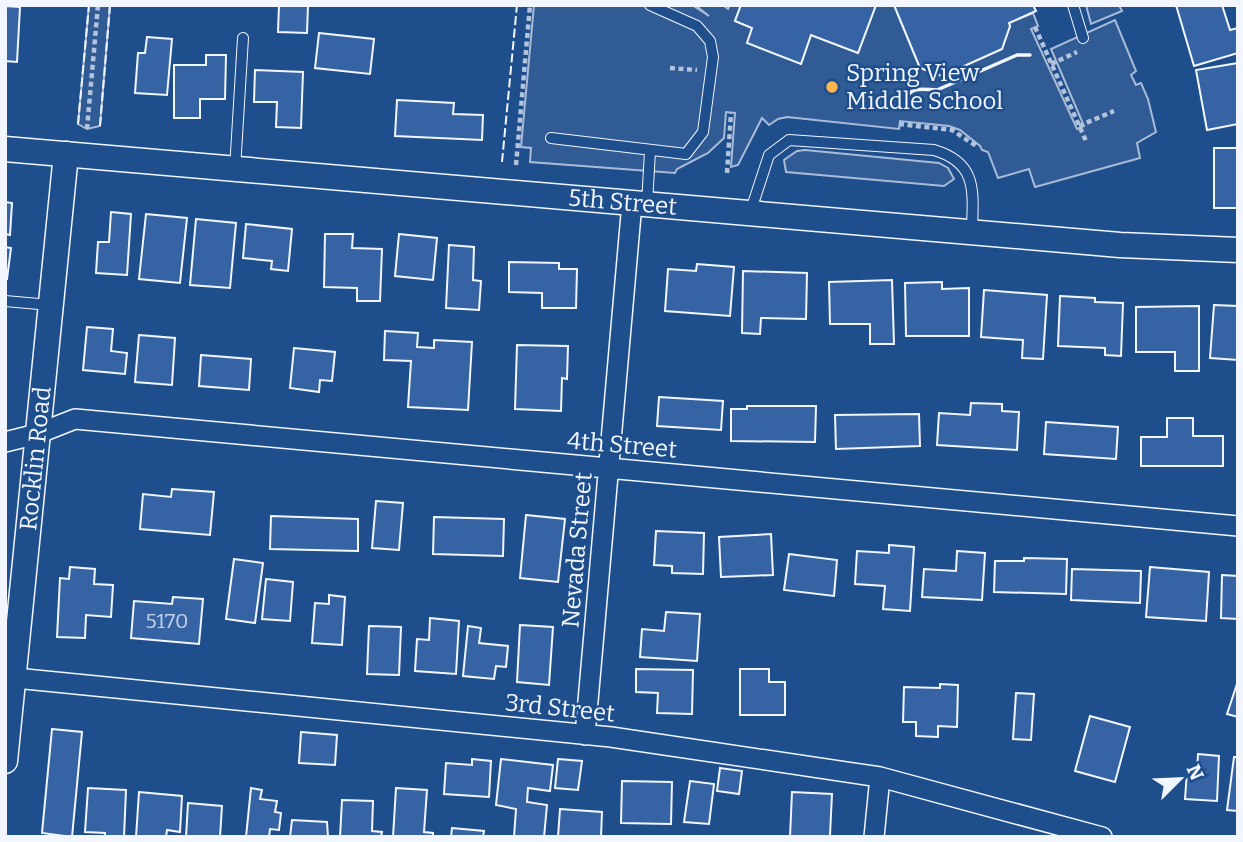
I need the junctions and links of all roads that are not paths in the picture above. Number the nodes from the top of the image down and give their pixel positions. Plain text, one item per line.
1 (650, 5) edge
2 (1073, 5) edge
3 (243, 38) dead end
4 (1085, 43) road end
5 (551, 138) dead end
6 (5, 149) edge
7 (650, 151) junction
8 (66, 154) junction
9 (235, 169) junction
10 (639, 204) junction
11 (750, 213) junction
12 (972, 232) junction
13 (1238, 250) edge
14 (5, 302) edge
15 (51, 306) junction
16 (37, 434) junction
17 (5, 442) edge
18 (608, 468) junction
19 (1238, 526) edge
20 (9, 677) edge
21 (585, 735) junction
22 (5, 761) edge
23 (880, 777) junction
24 (1095, 836) edge
25 (874, 837) edge

1 - 7 lane
2 - 4 lane
3 - 9 lane
5 - 7 lane
6 - 8 street, 5th Street
7 - 10 lane
8 - 9 street, 5th Street
8 - 15 street, Rocklin Road
9 - 10 street, 5th Street
10 - 11 street, 5th Street
10 - 18 street, Nevada Street
11 - 12 street, 5th Street
11 - 12 lane
12 - 13 street, 5th Street
14 - 15 lane
15 - 16 street, Rocklin Road
16 - 17 street, 4th Street
16 - 18 street, 4th Street
16 - 20 street, Rocklin Road
18 - 19 street, 4th Street
18 - 21 street, Nevada Street
20 - 21 street, 3rd Street
20 - 22 street, Rocklin Road
21 - 23 street, 3rd Street
23 - 24 street, 3rd Street
23 - 25 street

